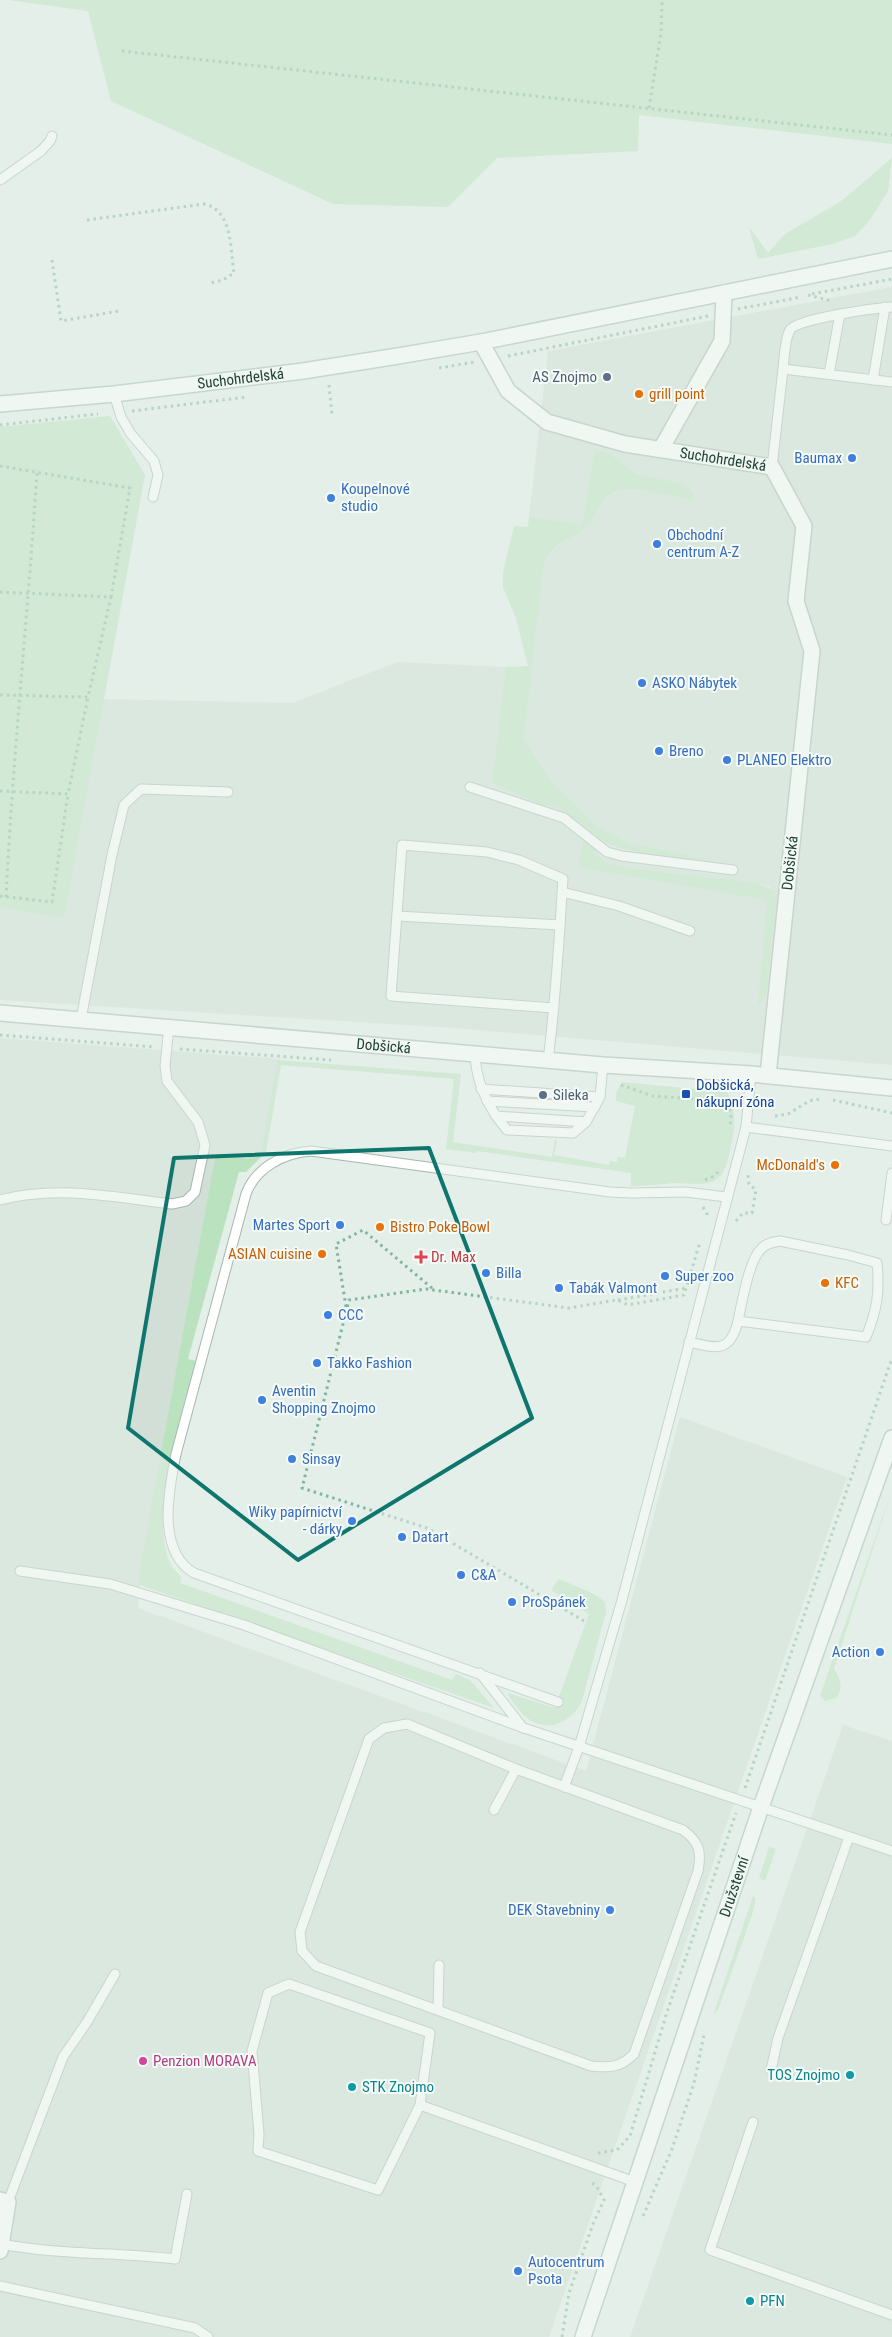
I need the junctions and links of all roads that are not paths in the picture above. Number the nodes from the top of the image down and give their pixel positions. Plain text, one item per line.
1 (52, 136) dead end
2 (0, 180) edge
3 (892, 259) edge
4 (724, 293) junction
5 (888, 307) edge
6 (840, 314) junction
7 (481, 342) junction
8 (783, 369) junction
9 (829, 374) junction
10 (873, 380) junction
11 (892, 382) edge
12 (114, 394) junction
13 (0, 404) edge
14 (661, 448) junction
15 (772, 467) junction
16 (153, 497) dead end
17 (812, 651) joint
18 (470, 787) dead end
19 (228, 792) dead end
20 (733, 870) dead end
21 (562, 892) junction
22 (397, 916) junction
23 (560, 925) junction
24 (690, 931) dead end
25 (554, 1008) junction
26 (0, 1013) edge
27 (81, 1019) junction
28 (169, 1026) junction
29 (475, 1053) junction
30 (548, 1060) junction
31 (603, 1065) junction
32 (751, 1074) junction
33 (768, 1075) junction
34 (892, 1088) edge
35 (481, 1089) junction
36 (600, 1097) junction
37 (487, 1102) junction
38 (595, 1107) junction
39 (746, 1127) junction
40 (892, 1146) edge
41 (892, 1173) edge
42 (726, 1197) junction
43 (0, 1200) edge
44 (886, 1220) dead end
45 (738, 1321) junction
46 (689, 1342) junction
47 (892, 1438) edge
48 (20, 1571) dead end
49 (480, 1673) junction
50 (558, 1702) dead end
51 (524, 1728) junction
52 (579, 1747) junction
53 (516, 1769) junction
54 (564, 1787) junction
55 (761, 1807) junction
56 (494, 1810) dead end
57 (850, 1837) junction
58 (892, 1851) edge
59 (440, 1965) dead end
60 (115, 1974) dead end
61 (438, 2010) junction
62 (771, 2070) dead end
63 (420, 2105) junction
64 (753, 2122) dead end
65 (635, 2182) junction
66 (187, 2194) dead end
67 (4, 2201) edge
68 (1, 2248) edge
69 (0, 2286) edge
70 (892, 2315) edge
71 (208, 2337) edge
72 (583, 2337) edge

1 - 2 lane
3 - 4 street, Suchohrdelská
4 - 7 street, Suchohrdelská
4 - 14 street, Suchohrdelská
5 - 6 lane
5 - 10 lane
6 - 8 lane
6 - 9 lane
7 - 12 street, Suchohrdelská
7 - 14 street, Suchohrdelská
8 - 9 lane
8 - 15 lane
9 - 10 lane
10 - 11 lane
12 - 13 street, Suchohrdelská
12 - 16 lane
14 - 15 street, Suchohrdelská
15 - 17 street, Suchohrdelská
17 - 33 street, Dobšická
18 - 20 lane
19 - 27 lane
21 - 22 lane
21 - 23 lane
21 - 24 lane
22 - 23 lane
22 - 25 lane
23 - 25 lane
25 - 30 lane
26 - 27 street, Dobšická
27 - 28 street, Dobšická
28 - 29 street, Dobšická
28 - 43 lane
29 - 30 street, Dobšická
29 - 35 lane
30 - 31 street, Dobšická
31 - 32 street, Dobšická
31 - 36 lane
32 - 33 street, Dobšická
32 - 39 lane
33 - 34 street, Dobšická
35 - 36 lane
35 - 37 lane
36 - 38 lane
37 - 38 lane
37 - 38 lane
39 - 40 lane
39 - 42 lane
41 - 44 lane
42 - 46 lane
42 - 49 lane
45 - 45 lane
45 - 46 lane
46 - 52 lane
47 - 55 street, Družstevní
48 - 51 lane
49 - 50 lane
49 - 51 lane
51 - 52 lane
52 - 54 lane
52 - 55 lane
53 - 54 lane
53 - 56 lane
53 - 61 lane
54 - 61 lane
55 - 57 lane
55 - 65 street, Družstevní
57 - 58 lane
57 - 62 lane
59 - 61 lane
60 - 67 lane
63 - 63 lane
63 - 65 lane
64 - 70 lane
65 - 72 street, Družstevní
66 - 68 lane
67 - 68 street
69 - 71 lane

